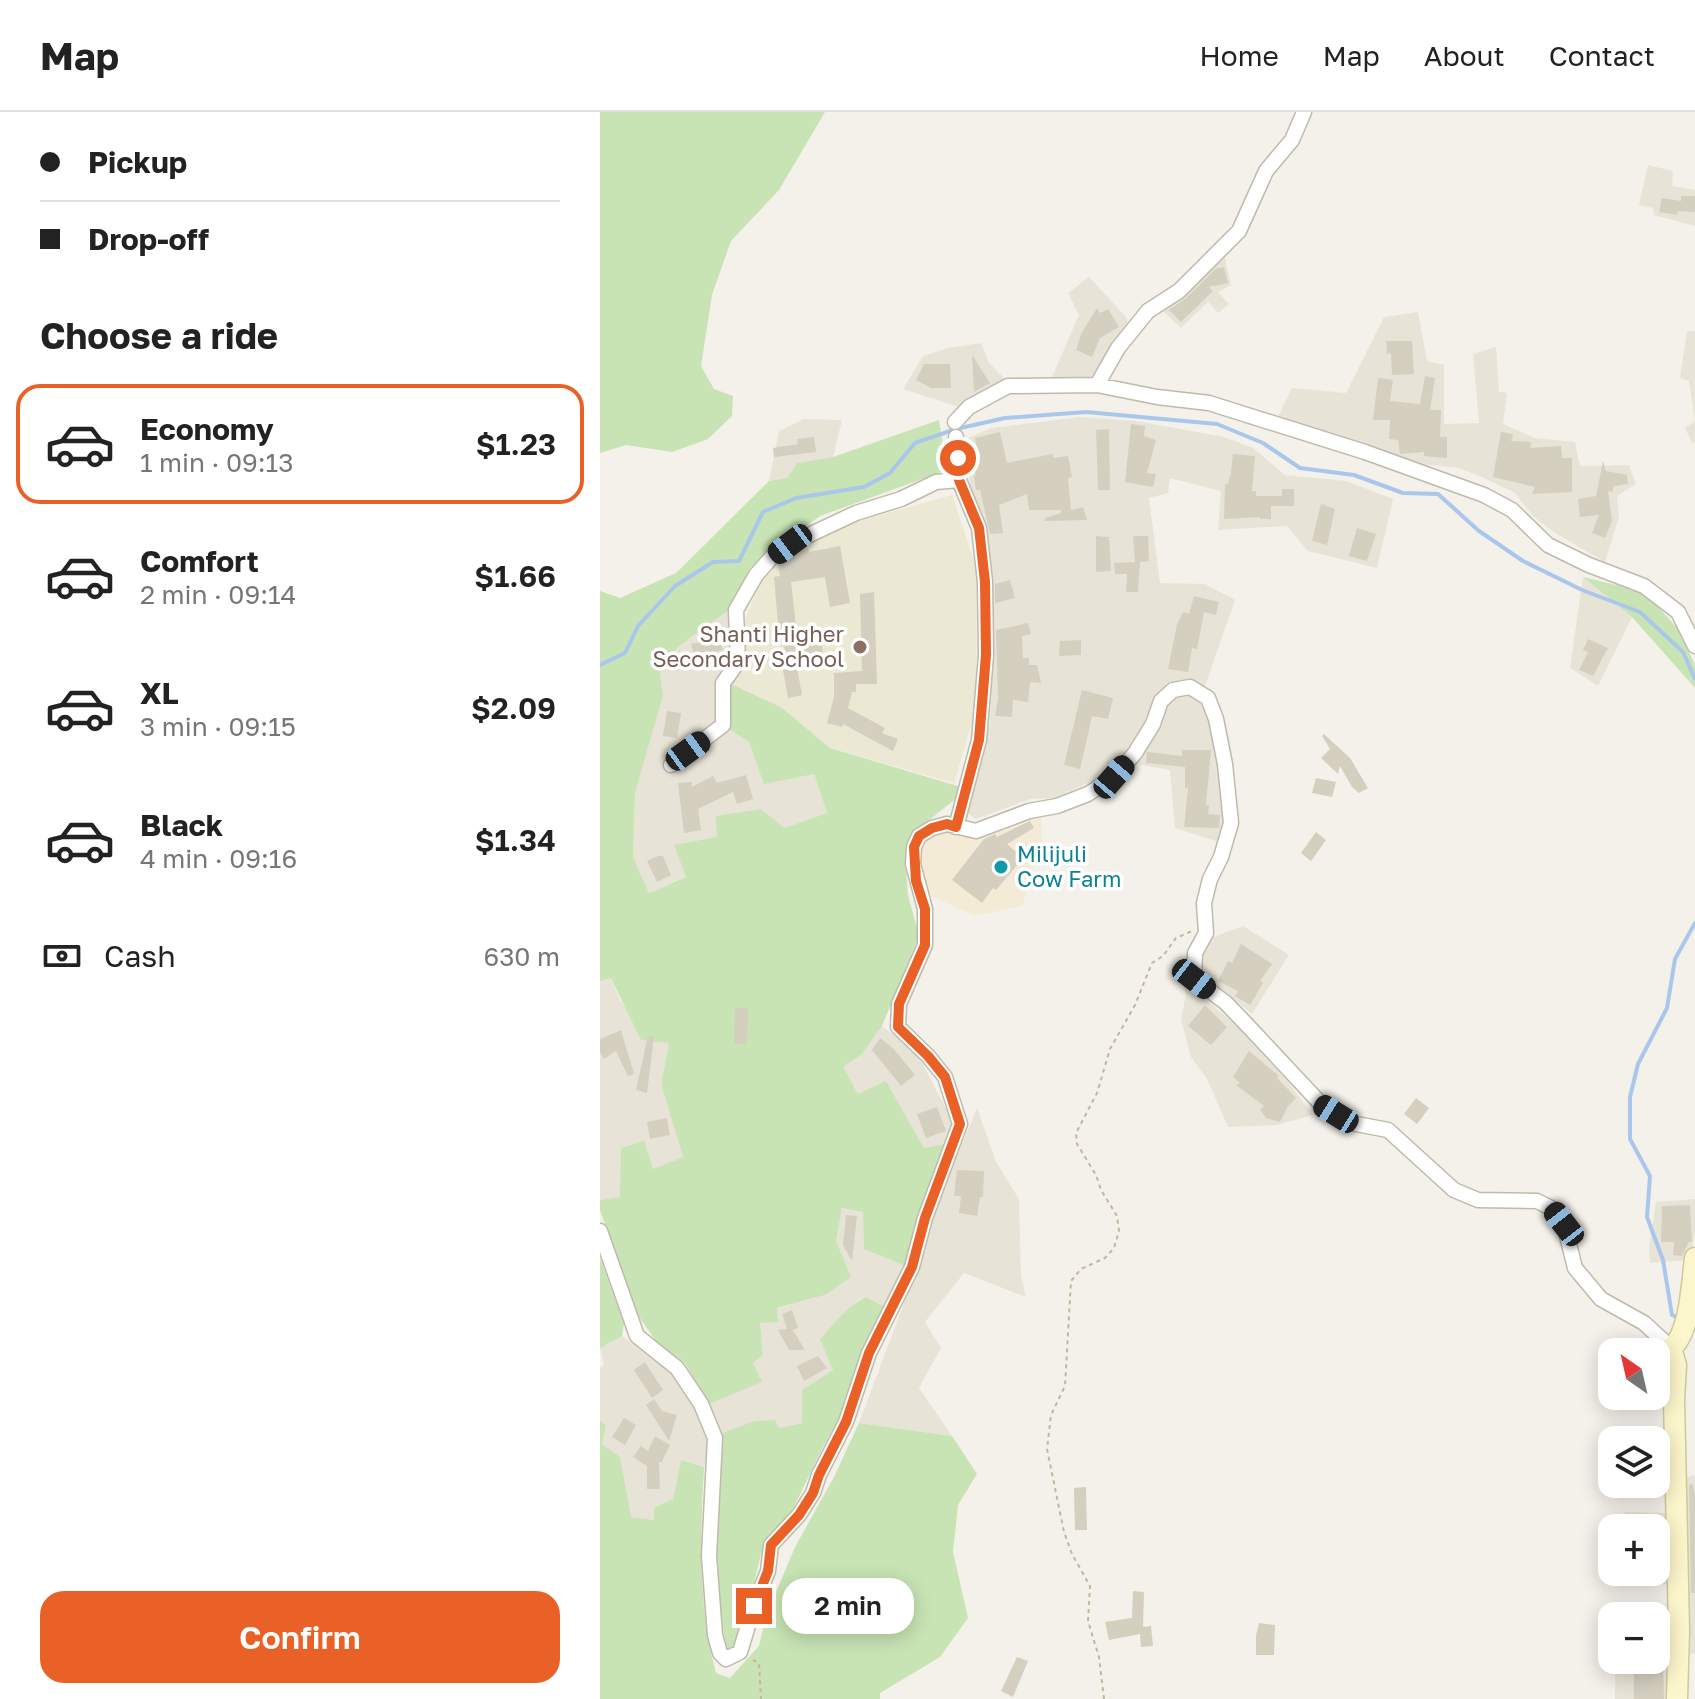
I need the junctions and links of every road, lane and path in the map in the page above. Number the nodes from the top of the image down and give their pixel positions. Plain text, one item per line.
1 (1304, 112) edge
2 (1097, 385) junction
3 (959, 480) junction
4 (1695, 646) edge
5 (671, 765) dead end
6 (956, 827) junction
7 (1206, 933) junction
8 (600, 1231) edge
9 (1695, 1258) edge
10 (1671, 1348) junction
11 (740, 1652) junction
12 (761, 1699) edge
13 (1104, 1699) edge
14 (1677, 1699) edge

1 - 2 street
2 - 3 street
2 - 4 street
3 - 5 street
3 - 6 street
6 - 7 street
6 - 11 street
7 - 10 street
7 - 13 path
8 - 11 street
9 - 10 main road
10 - 14 main road
11 - 12 path

